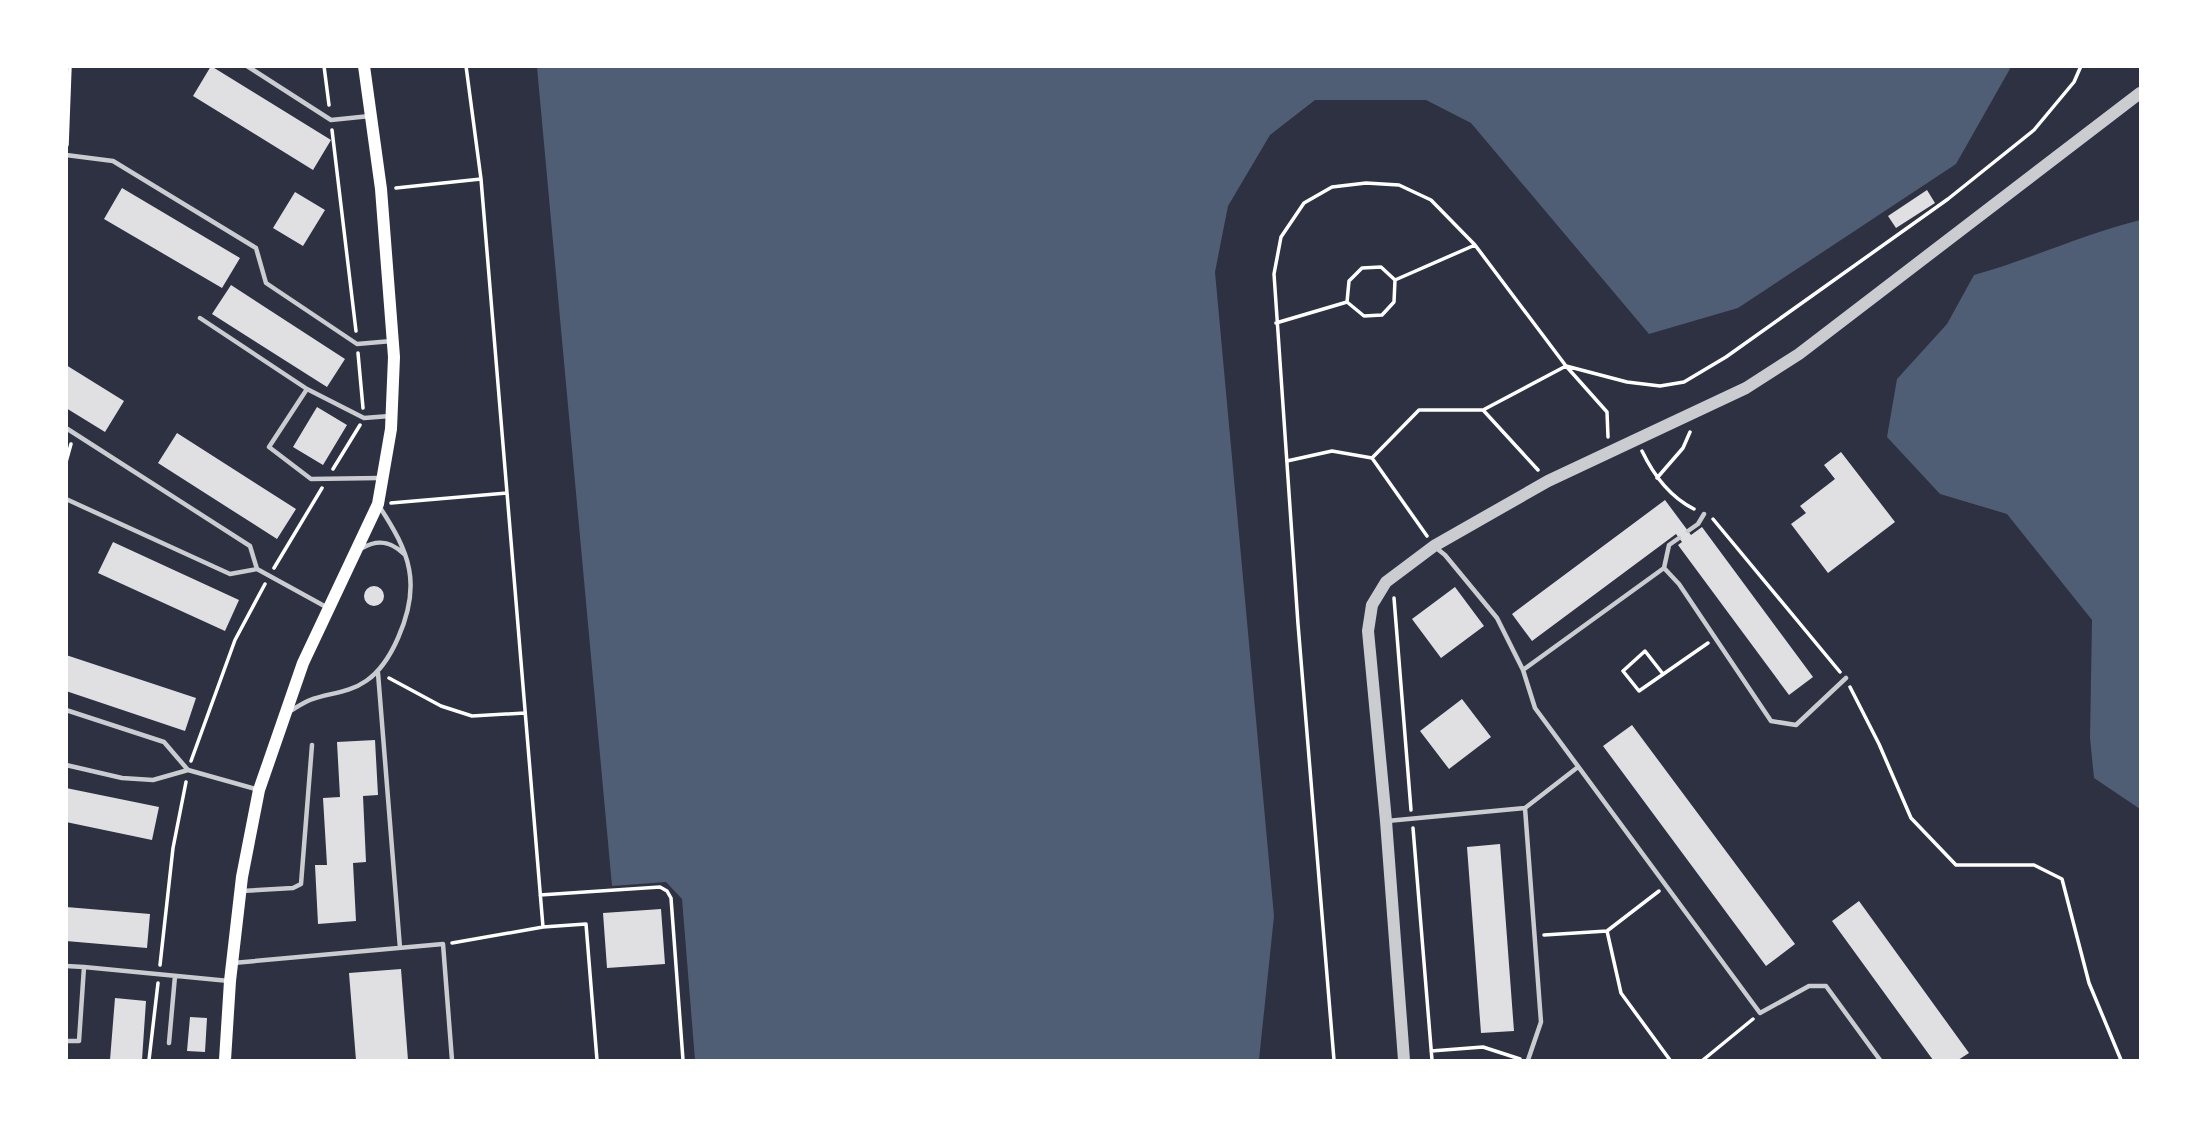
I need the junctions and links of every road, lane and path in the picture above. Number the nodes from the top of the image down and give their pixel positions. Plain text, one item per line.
1 (70, 66) edge
2 (247, 66) edge
3 (364, 66) edge
4 (466, 66) edge
5 (2081, 66) edge
6 (68, 86) edge
7 (2140, 93) edge
8 (371, 116) junction
9 (66, 145) edge
10 (66, 155) edge
11 (481, 179) junction
12 (381, 190) junction
13 (1475, 246) junction
14 (1395, 280) junction
15 (1347, 302) junction
16 (200, 318) dead end
17 (1276, 323) junction
18 (393, 341) junction
19 (1566, 366) junction
20 (307, 388) junction
21 (1483, 410) junction
22 (392, 416) junction
23 (66, 428) edge
24 (73, 432) junction
25 (1637, 440) junction
26 (1608, 452) junction
27 (1372, 458) junction
28 (1287, 461) junction
29 (66, 462) edge
30 (383, 478) junction
31 (1548, 481) junction
32 (507, 493) junction
33 (66, 499) edge
34 (378, 504) junction
35 (1703, 514) junction
36 (1688, 531) dead end
37 (1679, 538) dead end
38 (1434, 546) junction
39 (357, 550) junction
40 (407, 557) junction
41 (1664, 568) junction
42 (257, 569) junction
43 (1394, 594) dead end
44 (329, 608) junction
45 (1715, 637) junction
46 (1523, 670) junction
47 (378, 672) junction
48 (1663, 674) junction
49 (1846, 678) junction
50 (66, 710) edge
51 (525, 713) junction
52 (284, 715) junction
53 (312, 745) dead end
54 (66, 765) edge
55 (1578, 768) junction
56 (188, 770) junction
57 (260, 790) junction
58 (1525, 808) junction
59 (1412, 818) junction
60 (1386, 821) junction
61 (1665, 886) junction
62 (240, 891) junction
63 (540, 895) junction
64 (543, 927) junction
65 (1607, 931) junction
66 (1535, 936) junction
67 (443, 944) junction
68 (401, 948) junction
69 (232, 963) junction
70 (66, 966) edge
71 (84, 967) junction
72 (175, 976) junction
73 (230, 981) junction
74 (1760, 1013) junction
75 (66, 1041) edge
76 (169, 1044) dead end
77 (1431, 1051) junction
78 (225, 1060) edge
79 (452, 1060) edge
80 (597, 1060) edge
81 (683, 1060) edge
82 (1334, 1060) edge
83 (1404, 1060) edge
84 (1432, 1060) edge
85 (1526, 1060) edge
86 (1670, 1060) edge
87 (1703, 1060) edge
88 (1880, 1060) edge
89 (2121, 1060) edge

1 - 6 path
2 - 8 lane
3 - 8 main road
4 - 11 path
5 - 19 path
6 - 9 path
7 - 25 street
8 - 12 main road
10 - 18 lane
11 - 12 path
11 - 32 path
12 - 18 main road
13 - 14 path
13 - 17 path
13 - 19 path
14 - 15 path
14 - 15 path
15 - 17 path
16 - 20 lane
17 - 28 path
18 - 22 main road
19 - 21 path
19 - 26 path
20 - 22 lane
20 - 30 lane
21 - 27 path
21 - 31 path
22 - 30 main road
23 - 24 lane
24 - 29 path
24 - 42 lane
25 - 26 street
25 - 35 path
26 - 31 street
27 - 28 path
27 - 38 path
28 - 82 path
30 - 34 main road
31 - 38 street
32 - 34 path
32 - 51 path
33 - 42 lane
34 - 39 main road
34 - 40 lane
35 - 36 lane
35 - 49 path
37 - 41 lane
38 - 46 lane
38 - 60 street
39 - 40 lane
39 - 44 main road
40 - 47 lane
41 - 45 lane
41 - 46 lane
42 - 44 lane
43 - 59 path
44 - 52 main road
45 - 48 path
45 - 49 lane
46 - 55 lane
47 - 51 path
47 - 52 lane
47 - 68 lane
48 - 48 path
49 - 89 path
50 - 56 lane
51 - 63 path
52 - 57 main road
53 - 62 lane
54 - 56 lane
55 - 58 lane
55 - 61 lane
56 - 57 lane
57 - 62 main road
58 - 59 lane
58 - 66 lane
59 - 60 lane
59 - 77 path
60 - 83 street
61 - 65 path
61 - 74 lane
62 - 69 main road
63 - 64 path
63 - 81 path
64 - 67 path
64 - 80 path
65 - 66 path
65 - 86 path
66 - 85 lane
67 - 68 lane
67 - 79 lane
68 - 69 lane
69 - 73 main road
70 - 71 lane
71 - 72 lane
71 - 75 lane
72 - 73 lane
72 - 76 lane
73 - 78 main road
74 - 87 path
74 - 88 lane
77 - 84 path
77 - 85 path

